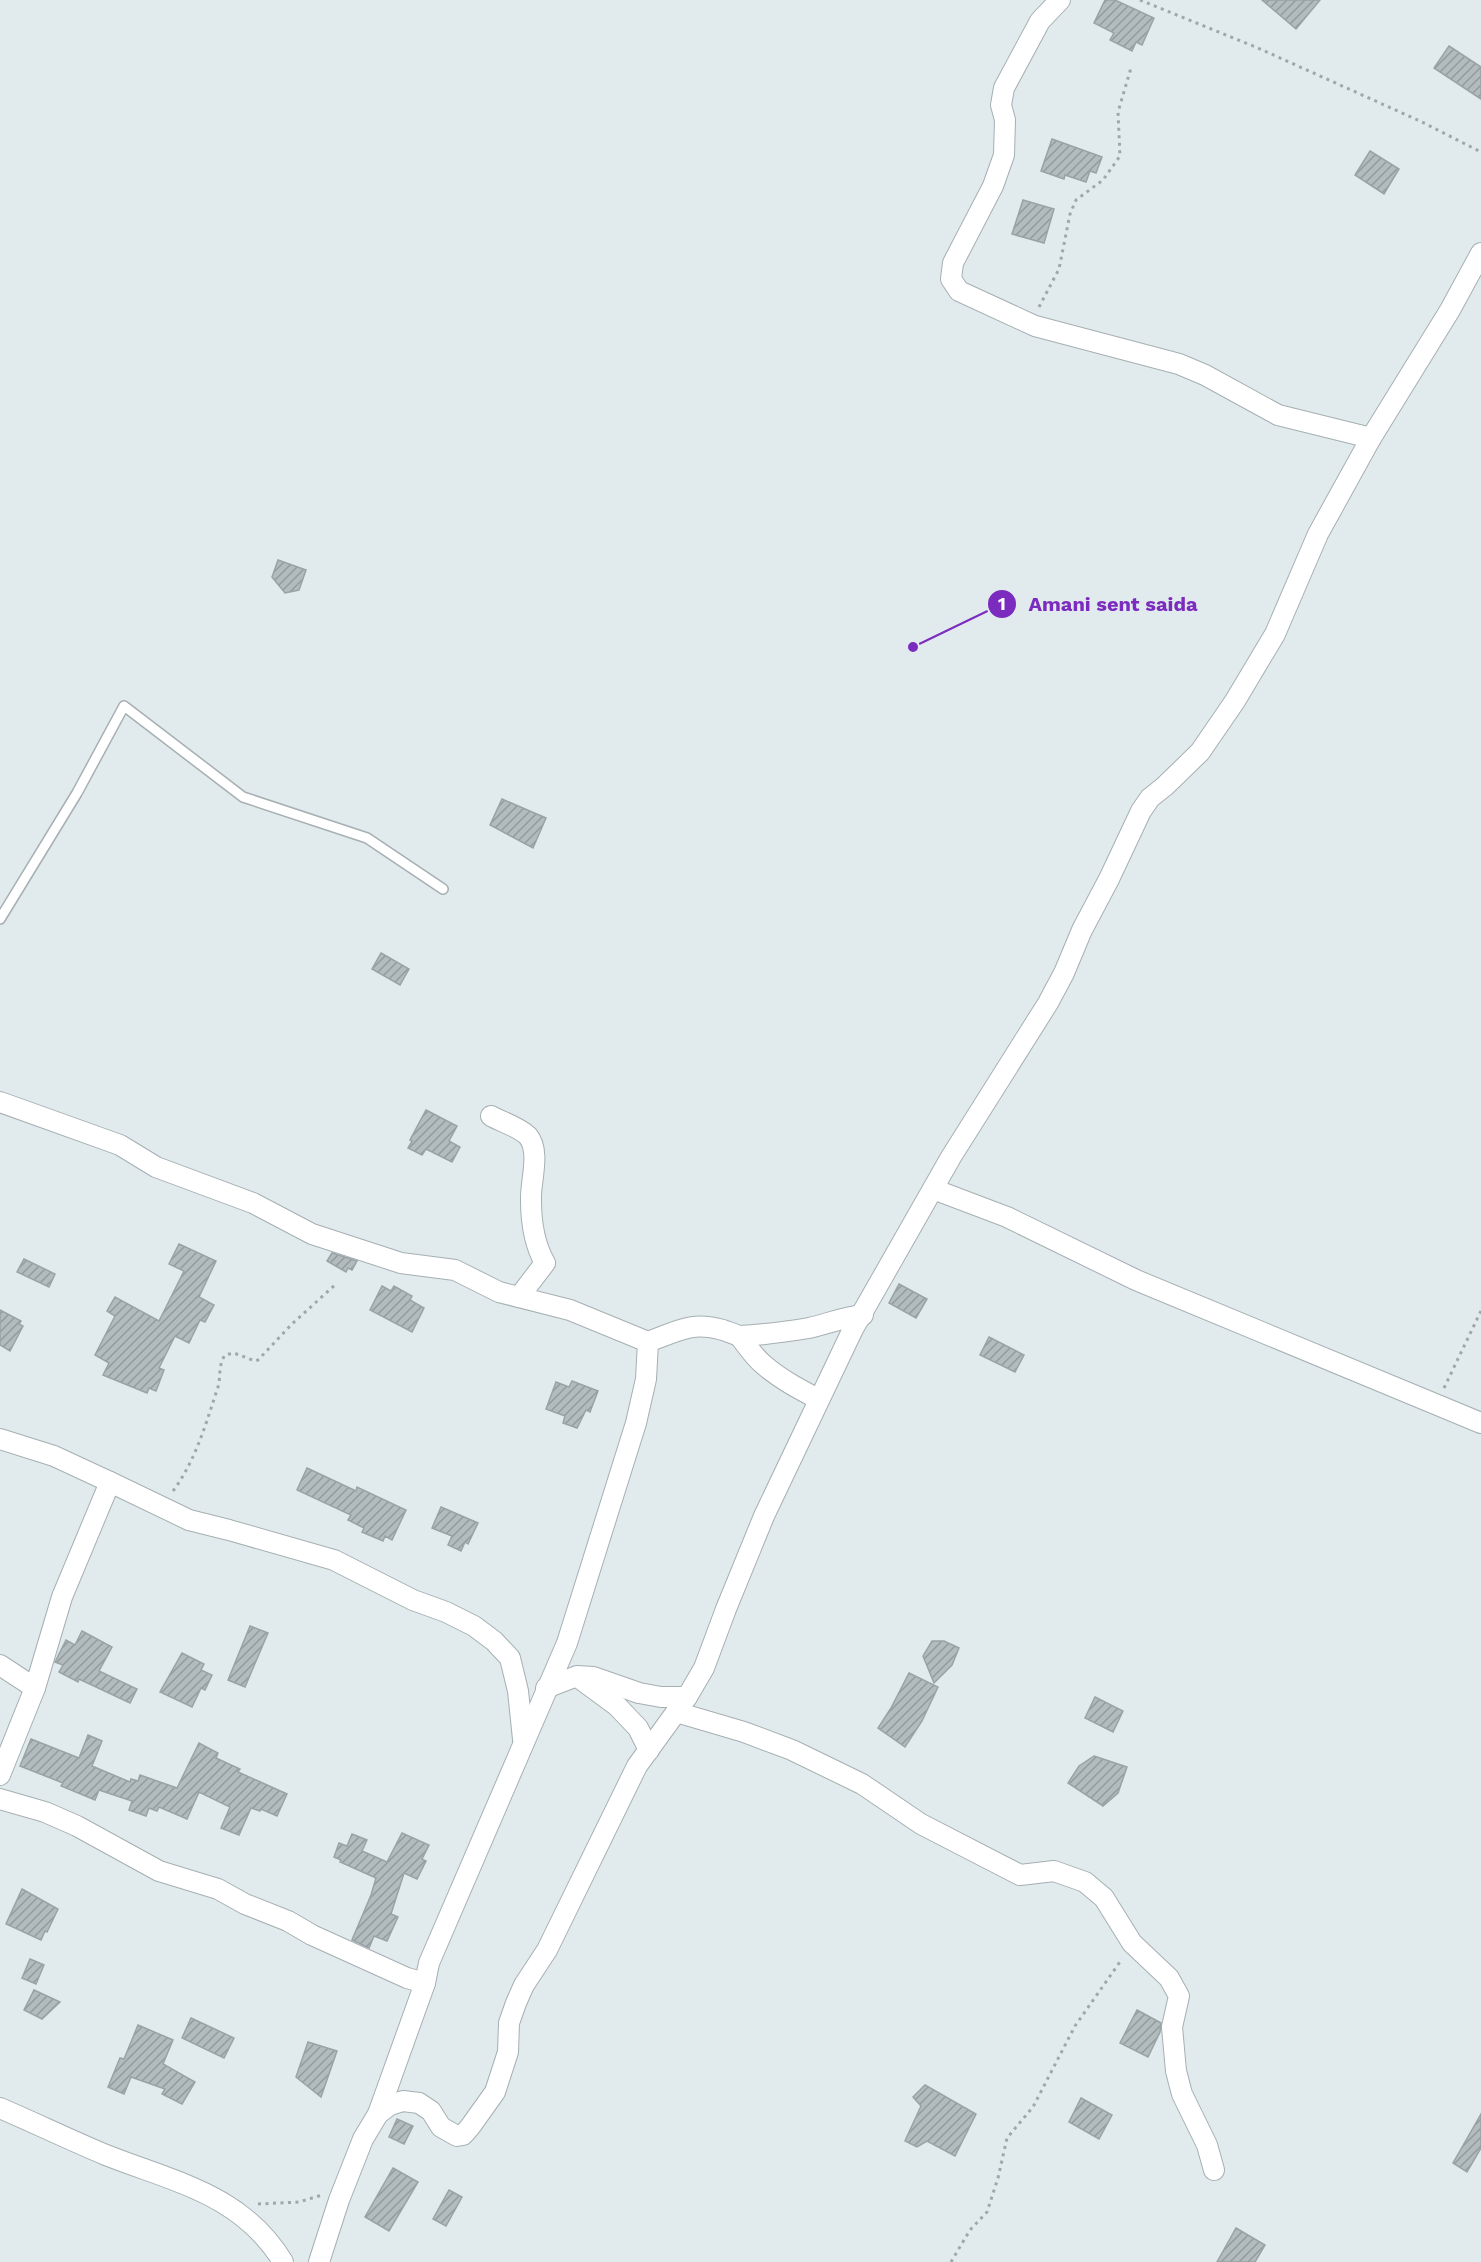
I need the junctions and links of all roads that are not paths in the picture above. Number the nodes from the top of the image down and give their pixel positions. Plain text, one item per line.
1 (1060, 0) edge
2 (1481, 253) edge
3 (1371, 438) junction
4 (443, 889) dead end
5 (0, 919) edge
6 (0, 1102) edge
7 (491, 1116) dead end
8 (933, 1189) junction
9 (519, 1297) junction
10 (863, 1315) junction
11 (739, 1336) junction
12 (648, 1342) junction
13 (818, 1399) junction
14 (1481, 1422) edge
15 (0, 1439) edge
16 (110, 1482) junction
17 (0, 1665) edge
18 (578, 1676) junction
19 (35, 1688) junction
20 (546, 1688) junction
21 (682, 1705) junction
22 (523, 1743) junction
23 (649, 1750) junction
24 (0, 1775) edge
25 (0, 1799) edge
26 (425, 1983) junction
27 (0, 2108) edge
28 (378, 2114) junction
29 (1214, 2170) dead end
30 (283, 2262) edge
31 (320, 2262) edge

1 - 3 street
2 - 3 street
3 - 8 street
4 - 5 lane
6 - 9 street
7 - 9 street
8 - 10 street
8 - 14 street
9 - 12 street
10 - 11 street
10 - 13 street
11 - 12 street
11 - 13 street
12 - 20 street
13 - 21 street
15 - 16 street
16 - 19 street
16 - 22 street
17 - 19 street
18 - 20 street
18 - 21 street
18 - 23 street
19 - 24 street
20 - 22 street
21 - 23 street
21 - 29 street
22 - 26 street
23 - 28 street
25 - 26 street
26 - 28 street
27 - 30 street
28 - 31 street

